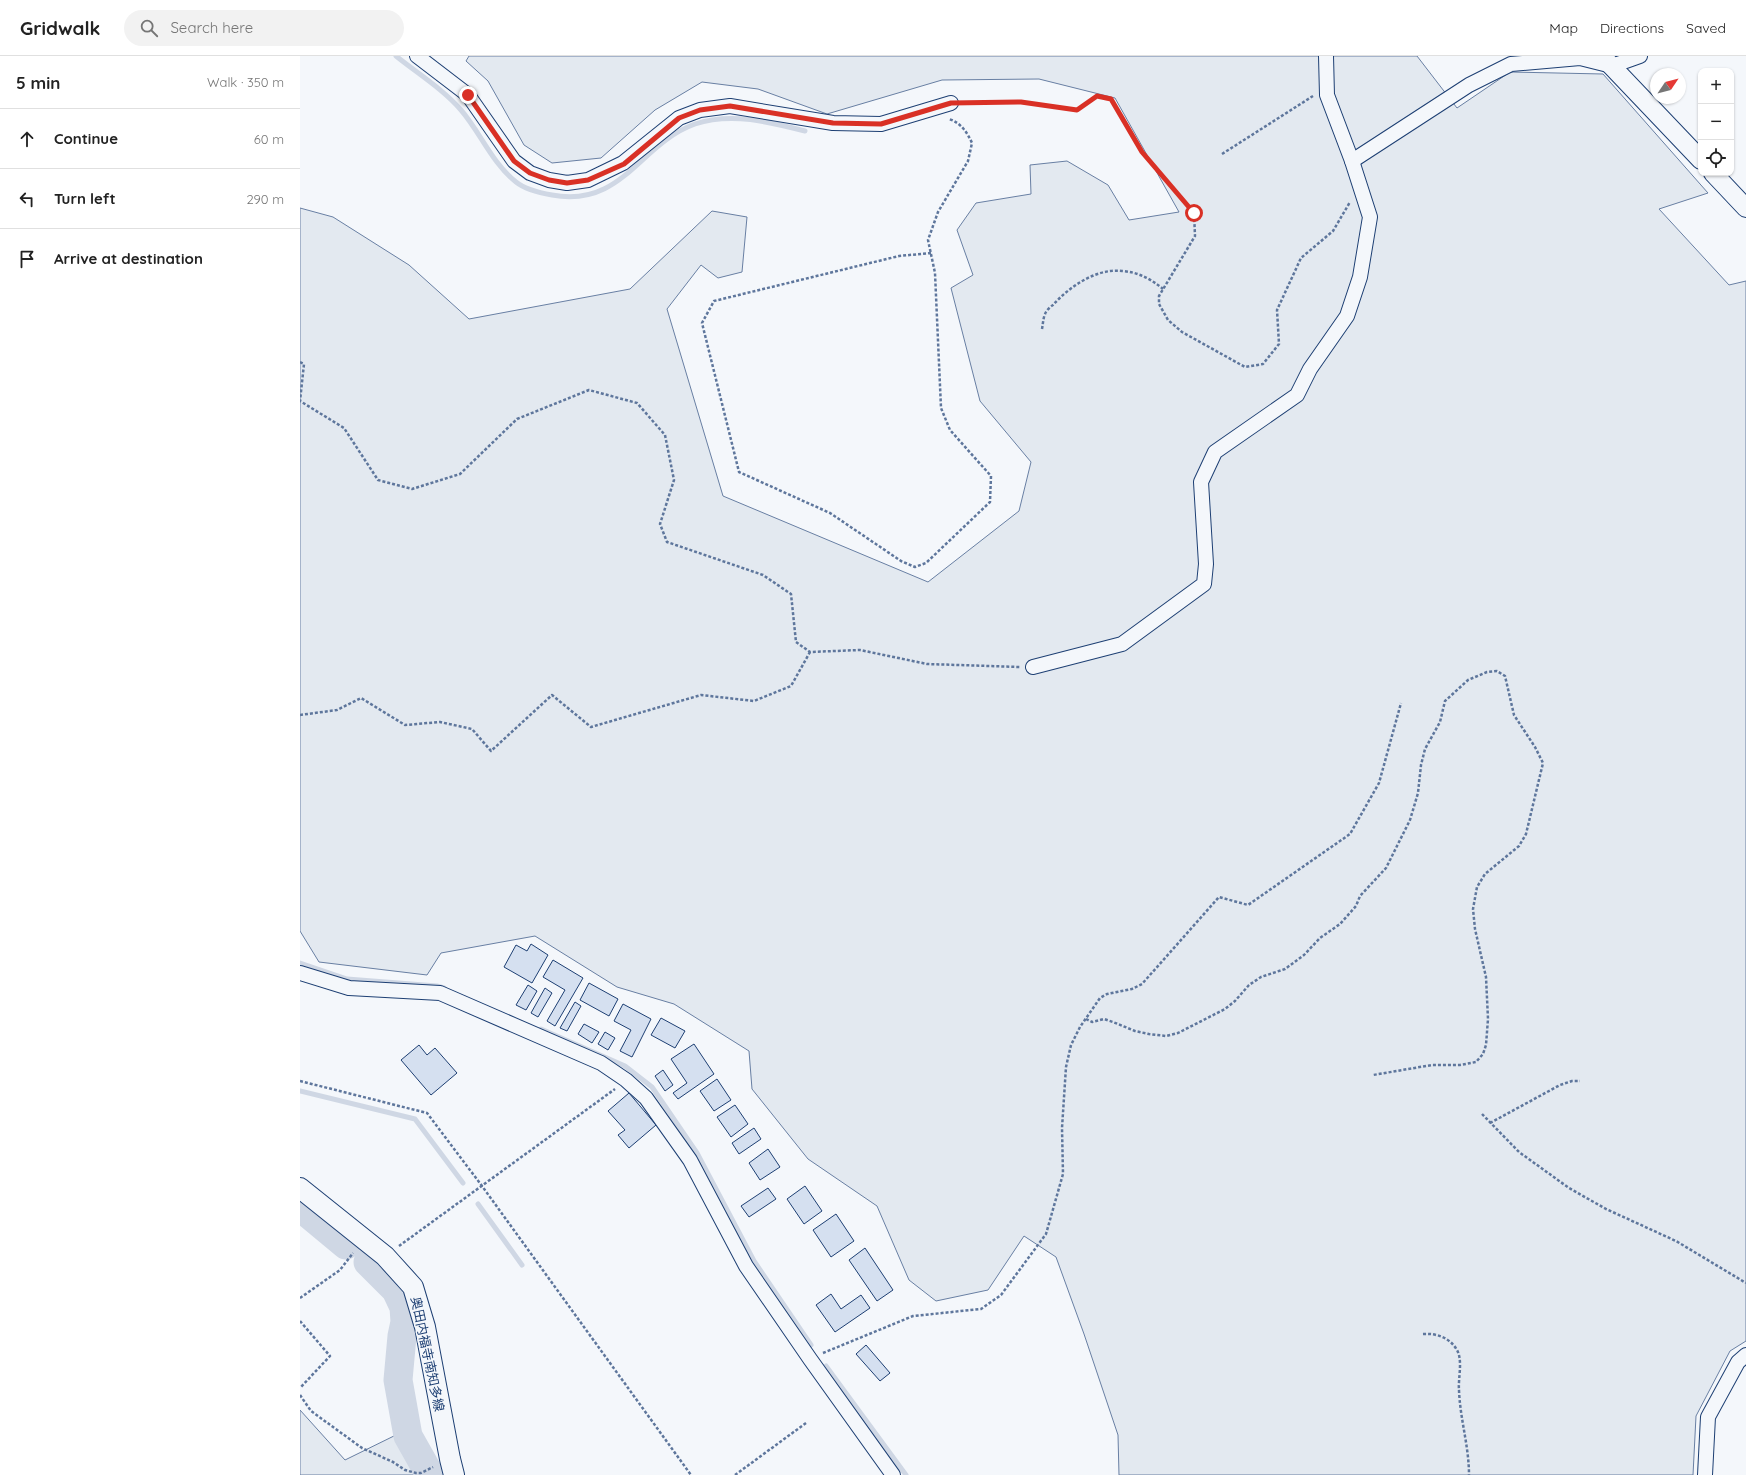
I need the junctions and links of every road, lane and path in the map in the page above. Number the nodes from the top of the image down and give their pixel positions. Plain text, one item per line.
1 (417, 56) edge
2 (1326, 56) edge
3 (1640, 56) edge
4 (1607, 61) edge
5 (1327, 95) junction
6 (951, 103) joint
7 (944, 118) dead end
8 (1222, 154) dead end
9 (1698, 157) edge
10 (1352, 161) junction
11 (1717, 176) edge
12 (1360, 184) junction
13 (1746, 208) edge
14 (931, 254) junction
15 (1163, 289) junction
16 (1042, 329) dead end
17 (300, 362) edge
18 (810, 652) junction
19 (1033, 667) joint
20 (1401, 703) dead end
21 (300, 715) edge
22 (300, 973) edge
23 (1086, 1019) junction
24 (1373, 1075) dead end
25 (626, 1080) junction
26 (300, 1081) edge
27 (1580, 1081) dead end
28 (1482, 1114) dead end
29 (1490, 1123) junction
30 (482, 1186) junction
31 (300, 1188) edge
32 (365, 1239) junction
33 (385, 1256) junction
34 (1746, 1283) edge
35 (300, 1298) edge
36 (300, 1321) edge
37 (1423, 1334) dead end
38 (1746, 1355) edge
39 (810, 1359) junction
40 (300, 1388) edge
41 (300, 1395) edge
42 (806, 1423) dead end
43 (452, 1467) edge
44 (691, 1475) edge
45 (734, 1475) edge
46 (893, 1475) edge
47 (1470, 1475) edge
48 (1705, 1475) edge

1 - 6 street
2 - 5 street
3 - 4 street
4 - 9 street
4 - 10 street
5 - 8 path
5 - 10 street
6 - 15 path
7 - 14 path
10 - 12 street
11 - 13 street
12 - 15 path
12 - 19 street
14 - 14 path
15 - 16 path
17 - 18 path
18 - 19 path
18 - 21 path
20 - 23 path
22 - 25 street
23 - 24 path
23 - 39 path
25 - 30 path
25 - 39 street
26 - 30 path
27 - 29 path
28 - 29 path
29 - 34 path
30 - 33 path
30 - 44 path
31 - 32 main road, 奥田内福寺南知多線
32 - 33 main road, 奥田内福寺南知多線
32 - 35 path
33 - 43 main road, 奥田内福寺南知多線
36 - 40 path
37 - 47 path
38 - 48 street
39 - 46 street
41 - 43 path
42 - 45 path

